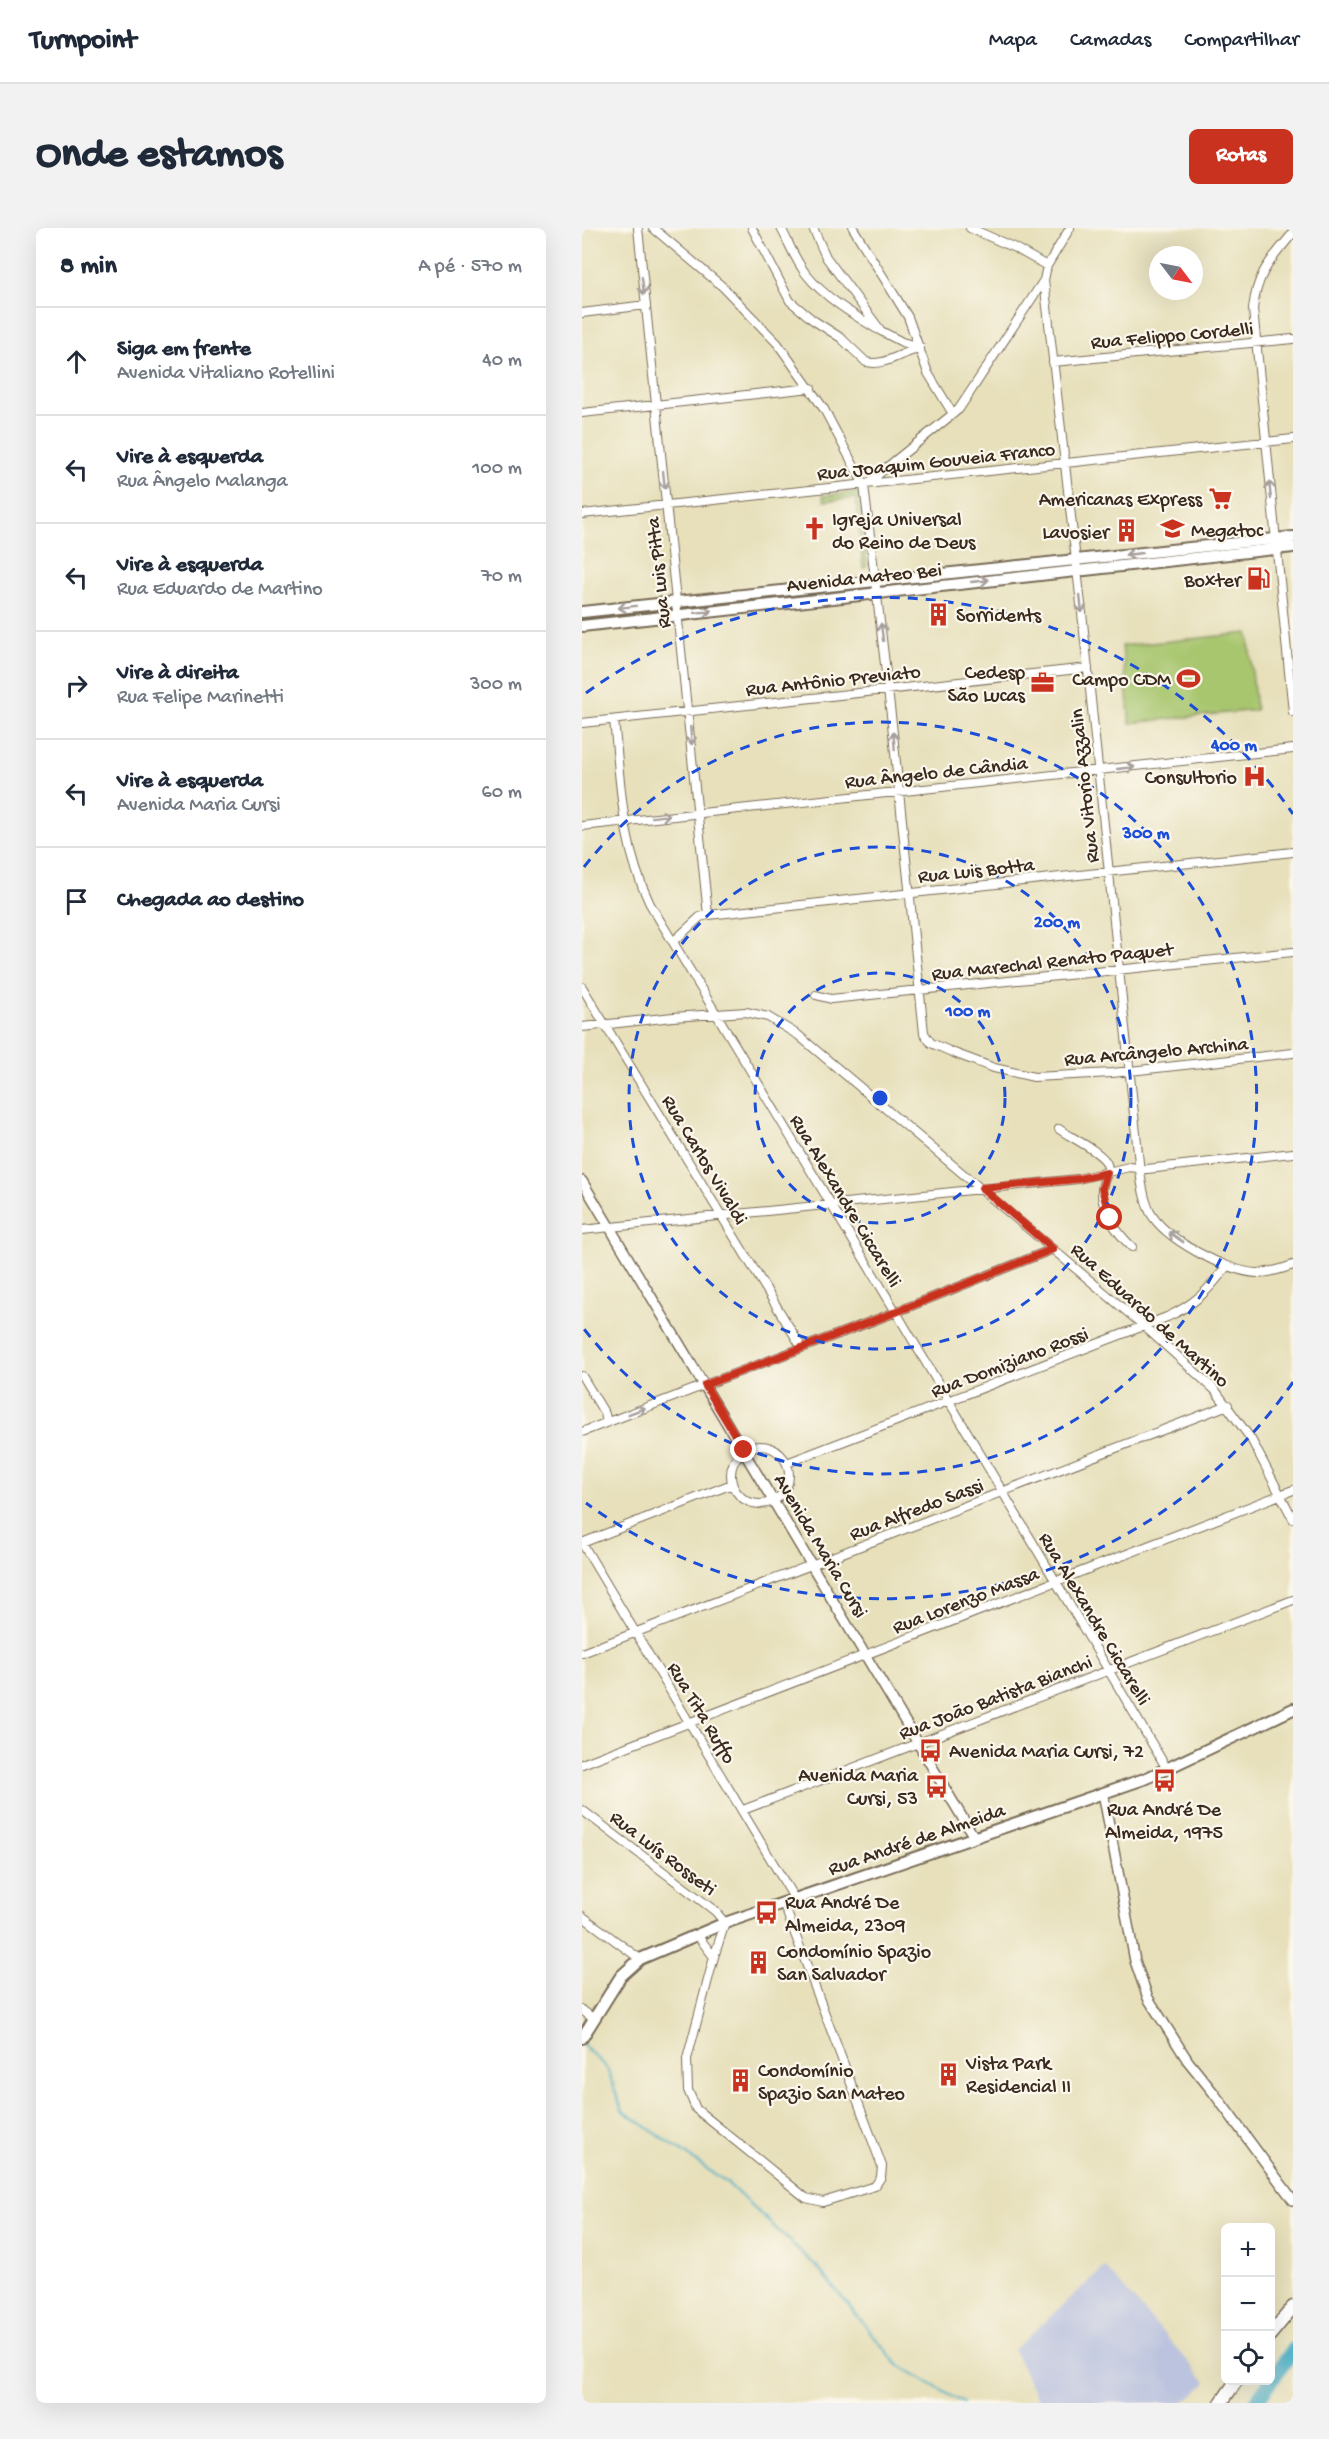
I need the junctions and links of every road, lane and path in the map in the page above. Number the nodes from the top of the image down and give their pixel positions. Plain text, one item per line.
1 (638, 228) edge
2 (652, 228) edge
3 (753, 228) edge
4 (781, 228) edge
5 (813, 228) edge
6 (853, 228) edge
7 (970, 228) edge
8 (1070, 228) edge
9 (1293, 233) edge
10 (1290, 241) edge
11 (1047, 266) junction
12 (1044, 280) junction
13 (646, 305) junction
14 (582, 314) edge
15 (881, 331) junction
16 (1293, 339) edge
17 (1255, 343) junction
18 (920, 348) junction
19 (1053, 362) junction
20 (811, 388) junction
21 (656, 405) junction
22 (582, 413) edge
23 (953, 414) junction
24 (1293, 439) edge
25 (1265, 442) junction
26 (1065, 462) junction
27 (866, 484) junction
28 (667, 505) junction
29 (582, 514) edge
30 (1293, 537) edge
31 (1276, 544) junction
32 (1293, 547) edge
33 (1077, 565) junction
34 (876, 580) junction
35 (877, 592) junction
36 (677, 600) junction
37 (582, 612) edge
38 (678, 615) junction
39 (582, 626) edge
40 (1290, 646) edge
41 (1088, 668) junction
42 (889, 690) junction
43 (688, 712) junction
44 (1293, 712) edge
45 (615, 720) junction
46 (582, 723) edge
47 (1293, 749) edge
48 (1099, 771) junction
49 (898, 791) junction
50 (698, 812) junction
51 (625, 821) junction
52 (582, 826) edge
53 (1293, 852) edge
54 (1108, 872) junction
55 (909, 893) junction
56 (708, 915) junction
57 (673, 942) junction
58 (1293, 952) edge
59 (1119, 970) junction
60 (582, 987) edge
61 (919, 990) junction
62 (816, 994) dead end
63 (716, 1013) junction
64 (605, 1025) junction
65 (582, 1028) edge
66 (1293, 1053) edge
67 (1130, 1071) junction
68 (1059, 1129) dead end
69 (1293, 1153) edge
70 (1140, 1168) junction
71 (1107, 1173) junction
72 (582, 1181) edge
73 (982, 1188) junction
74 (830, 1204) junction
75 (720, 1216) junction
76 (610, 1227) junction
77 (582, 1230) edge
78 (1132, 1247) dead end
79 (1053, 1249) junction
80 (1293, 1265) edge
81 (1226, 1267) junction
82 (896, 1312) junction
83 (1144, 1326) junction
84 (802, 1348) junction
85 (582, 1376) edge
86 (705, 1385) junction
87 (950, 1401) junction
88 (1228, 1405) junction
89 (608, 1422) junction
90 (582, 1432) edge
91 (744, 1450) junction
92 (787, 1463) junction
93 (732, 1484) junction
94 (1293, 1490) edge
95 (1002, 1492) junction
96 (1282, 1494) junction
97 (775, 1500) junction
98 (1293, 1519) edge
99 (582, 1543) edge
100 (813, 1565) junction
101 (1054, 1582) junction
102 (1293, 1600) edge
103 (636, 1633) junction
104 (582, 1653) edge
105 (866, 1655) junction
106 (1108, 1671) junction
107 (1293, 1709) edge
108 (690, 1721) junction
109 (919, 1743) junction
110 (582, 1764) edge
111 (1167, 1769) junction
112 (1103, 1793) junction
113 (582, 1810) edge
114 (743, 1810) junction
115 (974, 1837) junction
116 (789, 1900) junction
117 (582, 1916) edge
118 (724, 1923) junction
119 (697, 1935) junction
120 (714, 1957) junction
121 (640, 1959) junction
122 (582, 2010) edge
123 (594, 2019) junction
124 (583, 2036) edge
125 (1293, 2200) edge
126 (1293, 2307) edge
127 (1273, 2331) edge
128 (1234, 2385) edge
129 (1221, 2403) edge

1 -> 13 street, Rua Luis Pitta
2 - 20 street
3 - 18 street
4 - 15 street
5 - 15 street
6 - 18 street
7 - 11 street
8 - 11 street, Rua Vitorio Azzalin
9 - 10 street
10 - 17 street
11 - 12 street, Rua Vitorio Azzalin
12 - 19 street, Rua Vitorio Azzalin
12 - 23 street
13 - 14 street
13 - 21 street, Rua Luis Pitta
15 - 18 street
16 - 17 street, Rua Felippo Cordelli
17 - 19 street, Rua Felippo Cordelli
17 - 25 street
18 - 23 street
19 - 26 street, Rua Vitorio Azzalin
20 - 21 street
20 - 27 street
21 - 22 street
21 -> 28 street, Rua Luis Pitta
23 - 27 street
24 - 25 street, Rua Joaquim Gouveia Franco
25 - 26 street, Rua Joaquim Gouveia Franco
31 -> 25 street
26 - 27 street, Rua Joaquim Gouveia Franco
26 - 33 street, Rua Vitorio Azzalin
27 - 28 street, Rua Joaquim Gouveia Franco
27 - 34 street
28 - 29 street, Rua Joaquim Gouveia Franco
28 - 36 street, Rua Luis Pitta
30 - 31 main road, Avenida Mateo Bei
31 - 32 main road, Avenida Mateo Bei
31 - 33 main road, Avenida Mateo Bei
31 - 40 street
33 - 34 main road, Avenida Mateo Bei
35 -> 33 main road, Avenida Mateo Bei
33 -> 41 street, Rua Vitorio Azzalin
34 - 35 street
34 - 36 main road, Avenida Mateo Bei
38 -> 35 main road, Avenida Mateo Bei
42 -> 35 street
36 -> 37 main road, Avenida Mateo Bei
36 - 38 street, Rua Luis Pitta
38 - 39 main road, Avenida Mateo Bei
38 - 43 street, Rua Luis Pitta
40 - 44 street
41 - 42 street, Rua Antônio Previato
41 - 48 street, Rua Vitorio Azzalin
42 - 43 street, Rua Antônio Previato
49 -> 42 street
43 - 45 street, Rua Antônio Previato
43 -> 50 street, Rua Luis Pitta
45 - 46 street, Rua Antônio Previato
45 - 51 street, Rua Alexandre Ciccarelli
48 -> 47 street, Rua Ângelo de Cândia
48 - 49 street, Rua Ângelo de Cândia
48 - 54 street, Rua Vitorio Azzalin
49 - 50 street, Rua Ângelo de Cândia
49 - 55 street
51 -> 50 street, Rua Ângelo de Cândia
50 - 56 street, Rua Luis Pitta
51 - 52 street, Rua Ângelo de Cândia
51 - 57 street, Rua Alexandre Ciccarelli
53 - 54 street, Rua Luis Botta
54 - 55 street, Rua Luis Botta
54 - 59 street, Rua Vitorio Azzalin
55 - 56 street, Rua Luis Botta
55 - 61 street
56 - 57 street, Rua Luis Botta
57 - 63 street, Rua Alexandre Ciccarelli
58 - 59 street, Rua Marechal Renato Paquet
59 - 61 street, Rua Marechal Renato Paquet
59 - 67 street, Rua Vitorio Azzalin
60 - 64 street, Rua Carlos Vivaldi
61 - 62 street, Rua Marechal Renato Paquet
61 - 67 street, Rua Arcângelo Archina
63 - 64 street, Rua Eduardo de Martino
63 - 73 street, Rua Eduardo de Martino
63 - 74 street, Rua Alexandre Ciccarelli
64 - 65 street, Rua Eduardo de Martino
64 - 75 street, Rua Carlos Vivaldi
66 - 67 street, Rua Arcângelo Archina
67 - 70 street, Rua Vitorio Azzalin
68 - 71 street
69 - 70 street
70 - 71 street
81 -> 70 street, Rua Vitorio Azzalin
71 - 73 street
71 - 78 street
72 - 76 street, Avenida Maria Cursi
73 - 74 street
73 - 79 street, Rua Eduardo de Martino
74 - 75 street
74 - 82 street, Rua Alexandre Ciccarelli
75 - 76 street
75 - 84 street, Rua Carlos Vivaldi
76 - 77 street
76 - 86 street, Avenida Maria Cursi
79 - 82 street
79 - 83 street, Rua Eduardo de Martino
80 - 81 street, Rua Vitorio Azzalin
81 - 83 street, Rua Domiziano Rossi
82 - 84 street
82 - 87 street, Rua Alexandre Ciccarelli
83 - 87 street, Rua Domiziano Rossi
83 - 88 street, Rua Eduardo de Martino
84 - 86 street
85 - 89 street
89 -> 86 street
86 - 91 street, Avenida Maria Cursi
87 - 92 street, Rua Domiziano Rossi
87 - 95 street, Rua Alexandre Ciccarelli
88 - 95 street, Rua Alfredo Sassi
88 - 96 street, Rua Eduardo de Martino
89 - 90 street
91 - 92 street
91 - 93 street
91 - 97 street, Avenida Maria Cursi
92 - 97 street
93 - 97 street
93 - 99 street
94 - 96 street, Rua Lorenzo Massa
95 - 100 street, Rua Alfredo Sassi
95 - 101 street, Rua Alexandre Ciccarelli
96 - 98 street, Rua Eduardo de Martino
96 - 101 street, Rua Lorenzo Massa
97 - 100 street, Avenida Maria Cursi
99 - 103 street, Rua Tita Ruffo
100 - 103 street, Rua Alfredo Sassi
100 - 105 street, Avenida Maria Cursi
101 - 105 street, Rua Lorenzo Massa
101 - 106 street, Rua Alexandre Ciccarelli
102 - 106 street, Rua João Batista Bianchi
103 - 104 street, Rua Alfredo Sassi
103 - 108 street, Rua Tita Ruffo
105 - 108 street, Rua Lorenzo Massa
105 - 109 street, Avenida Maria Cursi
106 - 109 street, Rua João Batista Bianchi
106 - 111 street, Rua Alexandre Ciccarelli
107 - 111 main road, Rua André de Almeida
108 - 110 street, Rua Lorenzo Massa
108 - 114 street, Rua Tita Ruffo
109 - 114 street, Rua João Batista Bianchi
109 - 115 street, Avenida Maria Cursi
111 - 112 main road, Rua André de Almeida
112 - 115 main road, Rua André de Almeida
112 - 125 street
113 - 118 street, Rua Luís Rosseti
114 - 116 street, Rua Tita Ruffo
115 - 116 main road, Rua André de Almeida
116 - 118 main road, Rua André de Almeida
116 - 120 street, Rua Tita Ruffo
117 - 121 street
118 - 119 main road, Rua André de Almeida
118 - 120 street
119 - 120 street
119 - 121 main road, Rua André de Almeida
121 - 123 main road, Rua André de Almeida
122 - 123 street
123 - 124 main road, Rua André de Almeida
126 - 127 highway
128 - 129 highway

